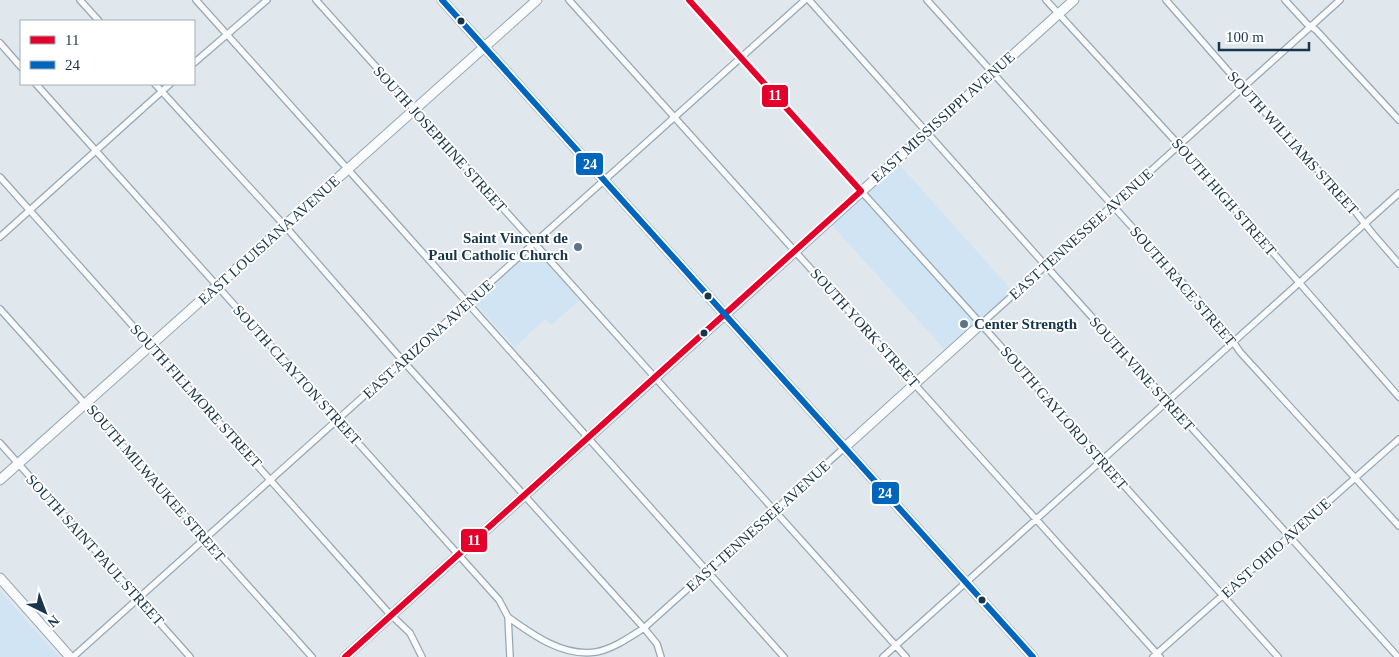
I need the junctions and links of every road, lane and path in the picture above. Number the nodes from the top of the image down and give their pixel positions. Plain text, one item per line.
1 (80, 0) edge
2 (196, 0) edge
3 (267, 0) edge
4 (316, 0) edge
5 (442, 0) edge
6 (537, 0) edge
7 (570, 0) edge
8 (689, 0) edge
9 (807, 0) edge
10 (927, 0) edge
11 (1046, 0) edge
12 (1074, 0) edge
13 (1166, 0) edge
14 (1285, 0) edge
15 (1340, 0) edge
16 (1059, 14) junction
17 (98, 20) edge
18 (1310, 27) junction
19 (227, 34) junction
20 (0, 43) edge
21 (484, 47) junction
22 (741, 58) junction
23 (195, 63) edge
24 (20, 66) edge
25 (993, 73) junction
26 (37, 85) edge
27 (155, 85) edge
28 (169, 85) edge
29 (1243, 88) junction
30 (162, 92) junction
31 (414, 110) junction
32 (674, 118) junction
33 (1399, 120) edge
34 (927, 132) junction
35 (1179, 145) junction
36 (96, 152) junction
37 (348, 170) junction
38 (0, 177) edge
39 (604, 180) junction
40 (861, 191) junction
41 (1399, 193) edge
42 (1112, 206) junction
43 (31, 210) junction
44 (1365, 223) junction
45 (285, 226) junction
46 (0, 237) edge
47 (534, 243) junction
48 (795, 251) junction
49 (1399, 264) edge
50 (1046, 266) junction
51 (1299, 282) junction
52 (217, 286) junction
53 (468, 302) junction
54 (0, 309) edge
55 (724, 315) junction
56 (981, 324) junction
57 (1233, 342) junction
58 (150, 345) junction
59 (403, 361) junction
60 (654, 378) junction
61 (915, 384) junction
62 (1399, 397) edge
63 (1168, 402) junction
64 (86, 404) junction
65 (337, 420) junction
66 (589, 436) junction
67 (1399, 439) edge
68 (0, 443) edge
69 (844, 448) junction
70 (1102, 462) junction
71 (18, 464) junction
72 (1355, 477) junction
73 (271, 479) junction
74 (0, 480) edge
75 (524, 495) junction
76 (775, 511) junction
77 (1036, 520) junction
78 (1399, 526) edge
79 (1289, 537) junction
80 (205, 539) junction
81 (459, 554) junction
82 (708, 571) junction
83 (0, 578) edge
84 (966, 583) junction
85 (1222, 595) junction
86 (138, 598) junction
87 (391, 615) junction
88 (508, 617) junction
89 (644, 628) junction
90 (896, 646) junction
91 (583, 655) edge
92 (1157, 656) edge
93 (72, 657) edge
94 (190, 657) edge
95 (312, 657) edge
96 (344, 657) edge
97 (422, 657) edge
98 (510, 657) edge
99 (661, 657) edge
100 (784, 657) edge
101 (883, 657) edge
102 (906, 657) edge
103 (1033, 657) edge
104 (1278, 657) edge
105 (1398, 657) edge

1 - 17 street
2 - 19 street
3 - 19 street
4 - 31 street, SOUTH JOSEPHINE STREET
5 - 21 street
6 - 21 street, EAST LOUISIANA AVENUE
7 - 32 street, SOUTH YORK STREET
8 - 22 street, SOUTH GAYLORD STREET
9 - 22 street, EAST ARIZONA AVENUE
9 - 34 street, SOUTH VINE STREET
10 - 25 street, SOUTH RACE STREET
11 - 16 street, SOUTH HIGH STREET
12 - 16 street, EAST MISSISSIPPI AVENUE
13 - 29 street, SOUTH WILLIAMS STREET
14 - 18 street
15 - 18 street, EAST TENNESSEE AVENUE
16 - 25 street, EAST MISSISSIPPI AVENUE
16 - 35 street, SOUTH HIGH STREET
18 - 29 street, EAST TENNESSEE AVENUE
18 - 33 street
19 - 23 street
19 - 37 street
20 - 24 street
21 - 31 street, EAST LOUISIANA AVENUE
21 - 39 street
22 - 32 street, EAST ARIZONA AVENUE
22 - 40 street, SOUTH GAYLORD STREET
25 - 34 street, EAST MISSISSIPPI AVENUE
25 - 42 street, SOUTH RACE STREET
26 - 36 street, SOUTH CLAYTON STREET
27 - 30 street
28 - 30 street
29 - 35 street, EAST TENNESSEE AVENUE
29 - 44 street, SOUTH WILLIAMS STREET
30 - 36 street
30 - 45 street
31 - 37 street, EAST LOUISIANA AVENUE
31 - 47 street, SOUTH JOSEPHINE STREET
32 - 39 street, EAST ARIZONA AVENUE
32 - 48 street, SOUTH YORK STREET
34 - 40 street, EAST MISSISSIPPI AVENUE
34 - 50 street, SOUTH VINE STREET
35 - 42 street, EAST TENNESSEE AVENUE
35 - 51 street, SOUTH HIGH STREET
36 - 43 street
36 - 52 street, SOUTH CLAYTON STREET
37 - 45 street, EAST LOUISIANA AVENUE
37 - 53 street
38 - 43 street, SOUTH FILLMORE STREET
39 - 47 street, EAST ARIZONA AVENUE
39 - 55 street
40 - 48 street, EAST MISSISSIPPI AVENUE
40 - 56 street, SOUTH GAYLORD STREET
41 - 44 street
42 - 50 street, EAST TENNESSEE AVENUE
42 - 57 street, SOUTH RACE STREET
43 - 46 street
43 - 58 street, SOUTH FILLMORE STREET
44 - 49 street, SOUTH WILLIAMS STREET
44 - 51 street
45 - 52 street, EAST LOUISIANA AVENUE
45 - 59 street
47 - 53 street, EAST ARIZONA AVENUE
47 - 60 street, SOUTH JOSEPHINE STREET
48 - 55 street, EAST MISSISSIPPI AVENUE
48 - 61 street, SOUTH YORK STREET
50 - 56 street, EAST TENNESSEE AVENUE
50 - 63 street, SOUTH VINE STREET
51 - 57 street
51 - 62 street, SOUTH HIGH STREET
52 - 58 street, EAST LOUISIANA AVENUE
52 - 65 street, SOUTH CLAYTON STREET
53 - 59 street, EAST ARIZONA AVENUE
53 - 66 street
54 - 64 street, SOUTH MILWAUKEE STREET
55 - 60 street, EAST MISSISSIPPI AVENUE
55 - 69 street
56 - 61 street, EAST TENNESSEE AVENUE
56 - 70 street, SOUTH GAYLORD STREET
57 - 63 street
57 - 72 street, SOUTH RACE STREET
58 - 64 street, EAST LOUISIANA AVENUE
58 - 73 street, SOUTH FILLMORE STREET
59 - 65 street, EAST ARIZONA AVENUE
59 - 75 street
60 - 66 street, EAST MISSISSIPPI AVENUE
60 - 76 street, SOUTH JOSEPHINE STREET
61 - 69 street, EAST TENNESSEE AVENUE
61 - 77 street, SOUTH YORK STREET
63 - 70 street
63 - 79 street, SOUTH VINE STREET
64 - 71 street, EAST LOUISIANA AVENUE
64 - 80 street, SOUTH MILWAUKEE STREET
65 - 73 street, EAST ARIZONA AVENUE
65 - 81 street, SOUTH CLAYTON STREET
66 - 75 street, EAST MISSISSIPPI AVENUE
66 - 82 street
67 - 72 street, EAST OHIO AVENUE
68 - 71 street, SOUTH SAINT PAUL STREET
69 - 76 street, EAST TENNESSEE AVENUE
69 - 84 street
70 - 77 street
70 - 85 street, SOUTH GAYLORD STREET
71 - 74 street, EAST LOUISIANA AVENUE
71 - 86 street, SOUTH SAINT PAUL STREET
72 - 78 street, SOUTH RACE STREET
72 - 79 street, EAST OHIO AVENUE
73 - 80 street, EAST ARIZONA AVENUE
73 - 87 street, SOUTH FILLMORE STREET
75 - 81 street, EAST MISSISSIPPI AVENUE
75 - 89 street
76 - 82 street, EAST TENNESSEE AVENUE
76 - 90 street, SOUTH JOSEPHINE STREET
77 - 84 street
77 - 92 street, SOUTH YORK STREET
79 - 85 street, EAST OHIO AVENUE
79 - 105 street, SOUTH VINE STREET
80 - 86 street, EAST ARIZONA AVENUE
80 - 95 street, SOUTH MILWAUKEE STREET
81 - 87 street, EAST MISSISSIPPI AVENUE
81 - 88 street, SOUTH CLAYTON STREET
82 - 89 street, EAST TENNESSEE AVENUE
82 - 100 street
83 - 93 street
84 - 90 street
84 - 103 street
85 - 92 street, EAST OHIO AVENUE
85 - 104 street, SOUTH GAYLORD STREET
86 - 93 street, EAST ARIZONA AVENUE
86 - 94 street, SOUTH SAINT PAUL STREET
87 - 96 street, EAST MISSISSIPPI AVENUE
87 - 97 street, SOUTH FILLMORE STREET
88 - 91 street, EAST TENNESSEE AVENUE
88 - 98 street
89 - 91 street, EAST TENNESSEE AVENUE
89 - 99 street
90 - 101 street
90 - 102 street, SOUTH JOSEPHINE STREET

